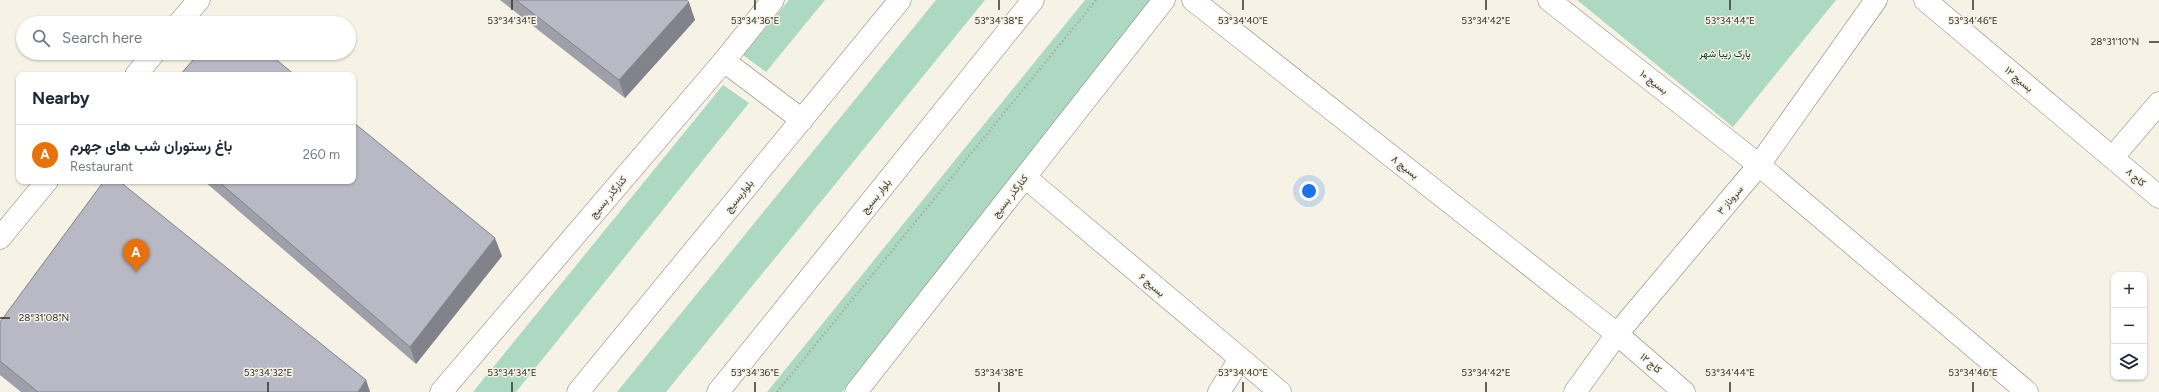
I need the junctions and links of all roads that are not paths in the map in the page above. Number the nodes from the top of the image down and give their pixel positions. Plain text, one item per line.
1 (199, 0) edge
2 (773, 0) edge
3 (900, 0) edge
4 (1033, 0) edge
5 (1164, 0) edge
6 (1193, 0) edge
7 (1549, 0) edge
8 (1876, 0) edge
9 (1925, 0) edge
10 (185, 16) edge
11 (148, 60) edge
12 (724, 61) junction
13 (138, 72) edge
14 (2159, 103) edge
15 (802, 120) junction
16 (2113, 157) junction
17 (1759, 165) junction
18 (1025, 177) junction
19 (45, 184) edge
20 (2159, 197) edge
21 (0, 238) edge
22 (1617, 334) junction
23 (1240, 359) junction
24 (441, 392) edge
25 (578, 392) edge
26 (718, 392) edge
27 (856, 392) edge
28 (1219, 392) edge
29 (1280, 392) edge
30 (1575, 392) edge
31 (1684, 392) edge
32 (2027, 392) edge

1 - 10 street
2 - 12 street, کنارگذر بسیج
3 - 15 street, بلواربسیج
4 - 26 street, بلوار بسیج
5 - 18 street, کنارگذر بسیج
6 - 22 street, بسیج ۸
7 - 17 street, بسیج ۱۰
8 - 17 street, سروناز ۳
9 - 16 street, بسیج ۱۲
11 - 13 street
12 - 15 street
12 - 24 street, کنارگذر بسیج
14 - 16 street
15 - 25 street, بلواربسیج
16 - 20 street, کاج ۸
17 - 22 street, سروناز ۳
17 - 32 street, بسیج ۱۰
18 - 23 street, بسیج ۶
18 - 27 street, کنارگذر بسیج
19 - 21 street
22 - 30 street, سروناز ۳
22 - 31 street, کاج ۱۲
23 - 28 street
23 - 29 street, بسیج ۶

